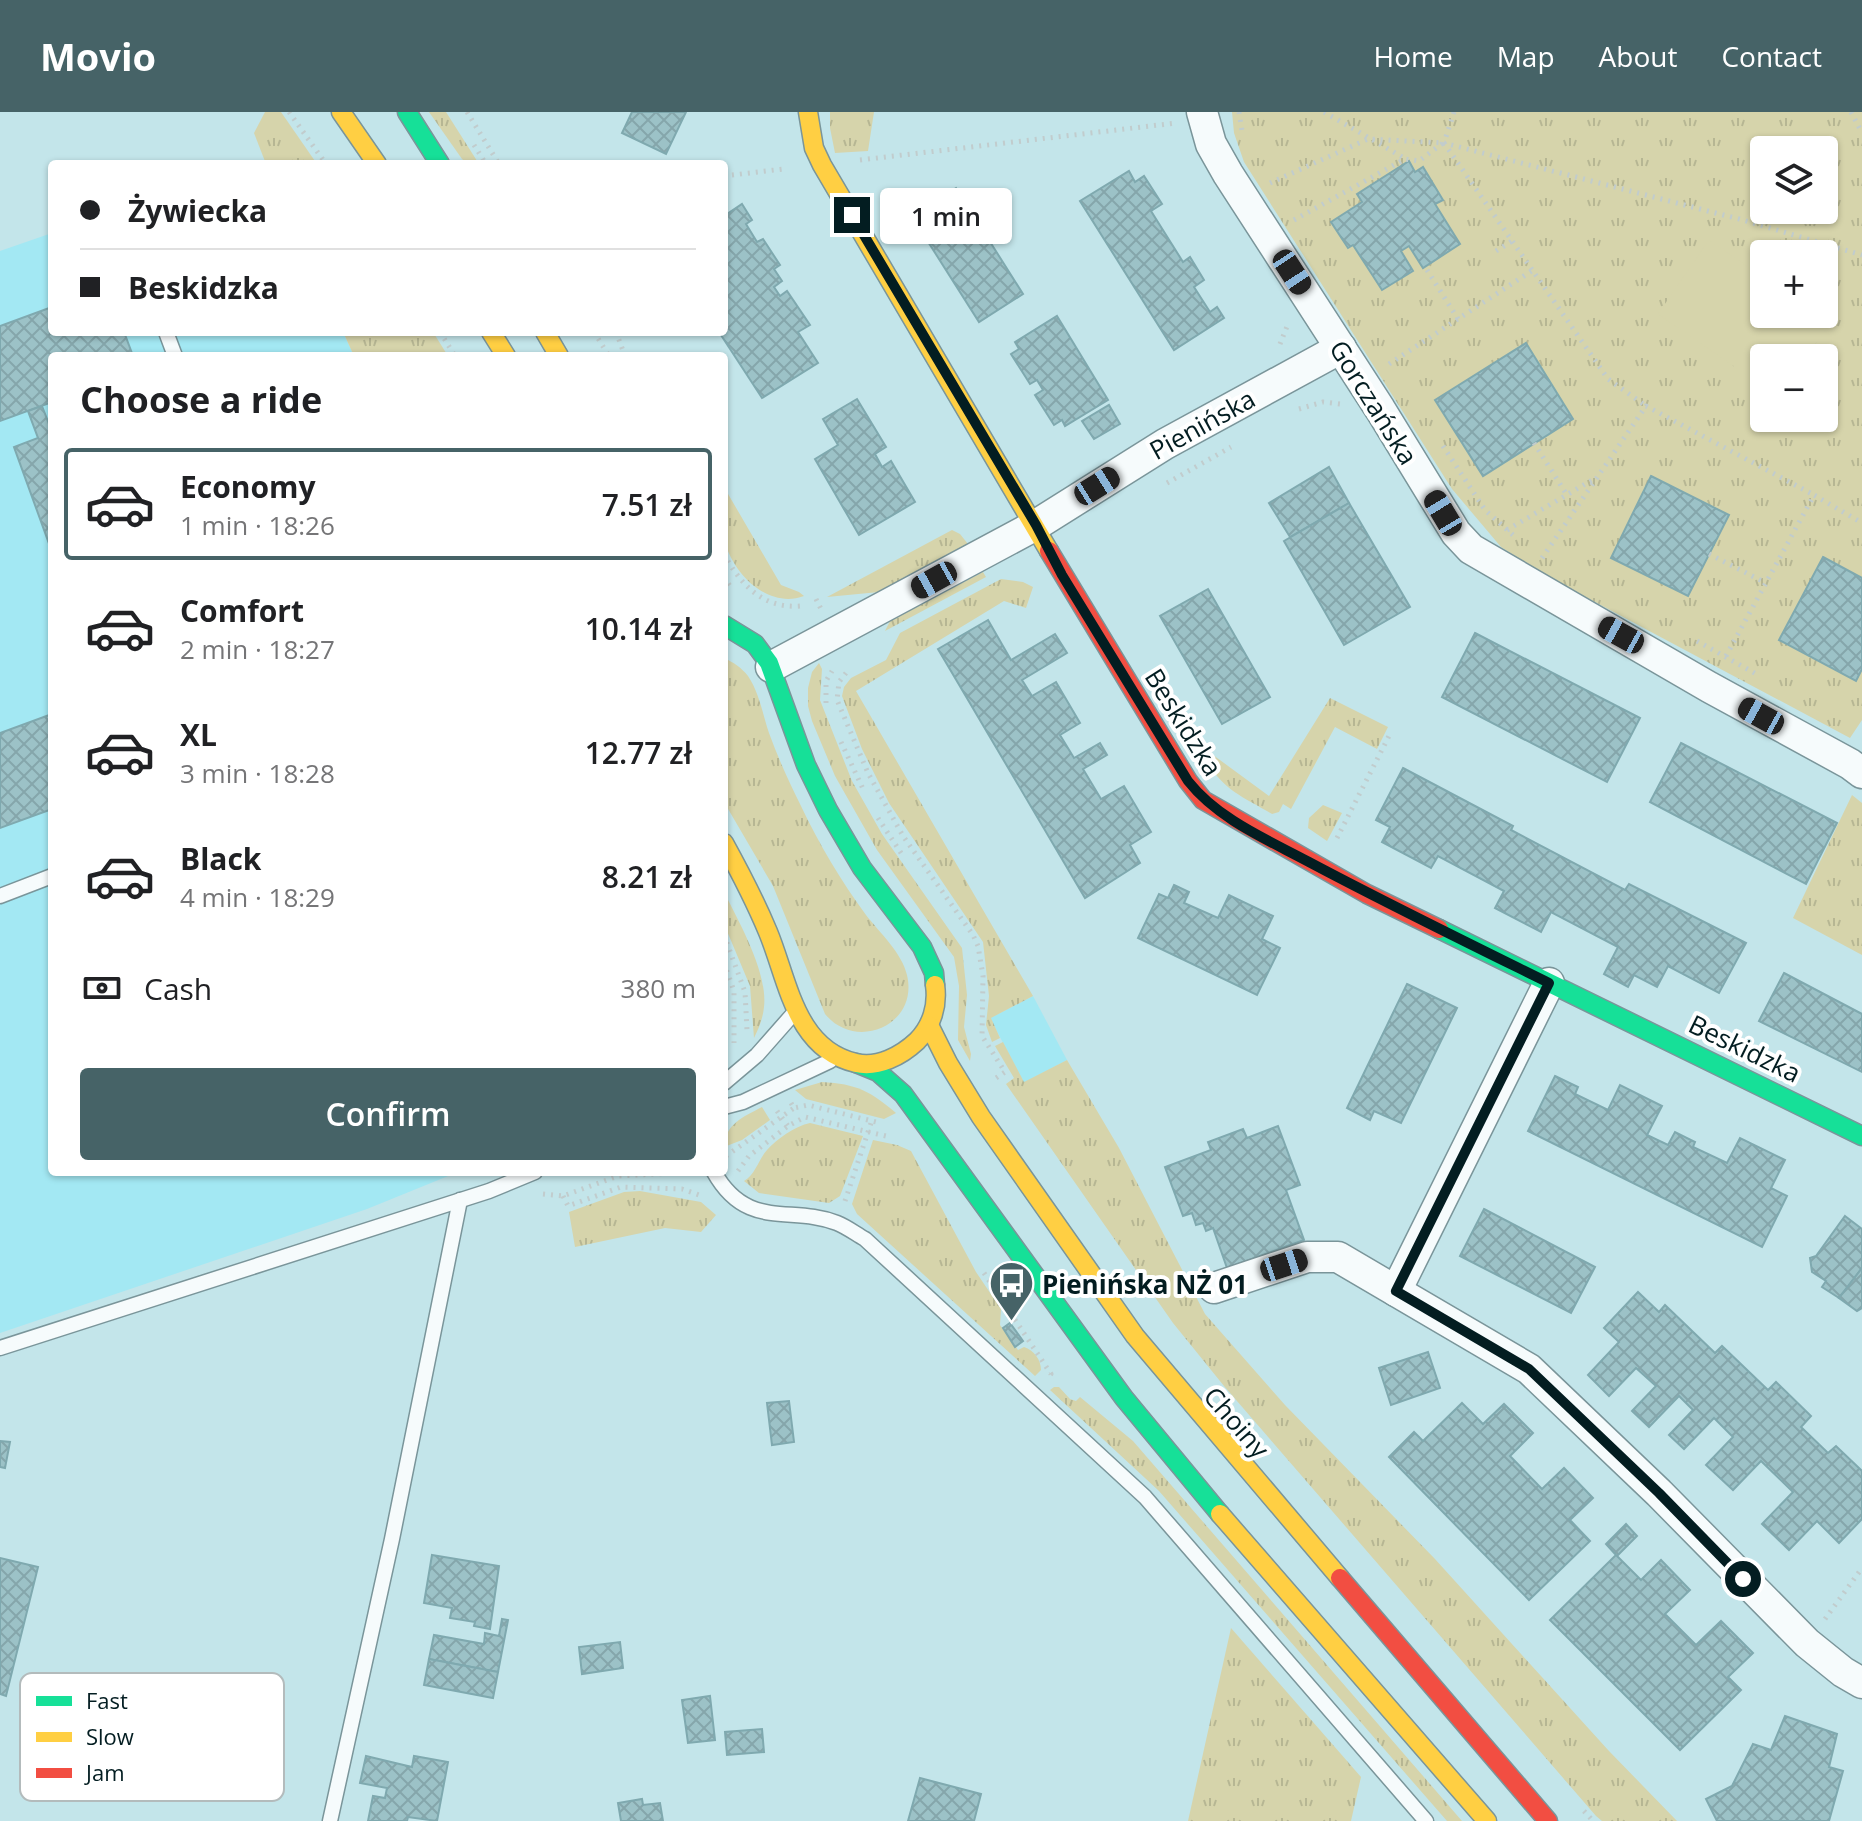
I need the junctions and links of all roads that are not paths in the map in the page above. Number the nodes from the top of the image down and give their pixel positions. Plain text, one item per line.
1 (341, 112) edge
2 (407, 112) edge
3 (808, 112) edge
4 (1203, 116) edge
5 (374, 160) edge
6 (437, 160) edge
7 (1341, 348) junction
8 (1036, 525) junction
9 (728, 627) edge
10 (771, 667) junction
11 (1862, 773) edge
12 (728, 851) edge
13 (48, 878) edge
14 (0, 896) edge
15 (1549, 983) junction
16 (797, 1010) junction
17 (929, 1025) junction
18 (837, 1058) junction
19 (856, 1063) junction
20 (728, 1080) edge
21 (728, 1105) edge
22 (1862, 1136) edge
23 (526, 1176) edge
24 (717, 1177) edge
25 (460, 1200) junction
26 (1214, 1288) dead end
27 (1396, 1291) junction
28 (0, 1348) edge
29 (1862, 1683) edge
30 (330, 1821) edge
31 (1426, 1821) edge
32 (1487, 1821) edge
33 (1548, 1821) edge

1 - 5 street
2 - 6 street
3 - 8 street, Beskidzka
4 - 7 street, Gorczańska
7 - 8 street, Pienińska
7 - 11 street, Gorczańska
8 - 10 street, Pienińska
8 - 15 street, Beskidzka
9 - 10 street
10 - 17 street
12 - 16 street
13 - 14 lane
15 - 22 street, Beskidzka
15 - 27 street
16 - 18 street
16 - 20 lane
17 - 19 street
17 - 33 street, Choiny
18 - 19 street
18 - 21 lane
19 - 32 street
23 - 25 lane
24 - 31 lane
25 - 28 lane
25 - 30 lane
26 - 27 street
27 - 29 street

